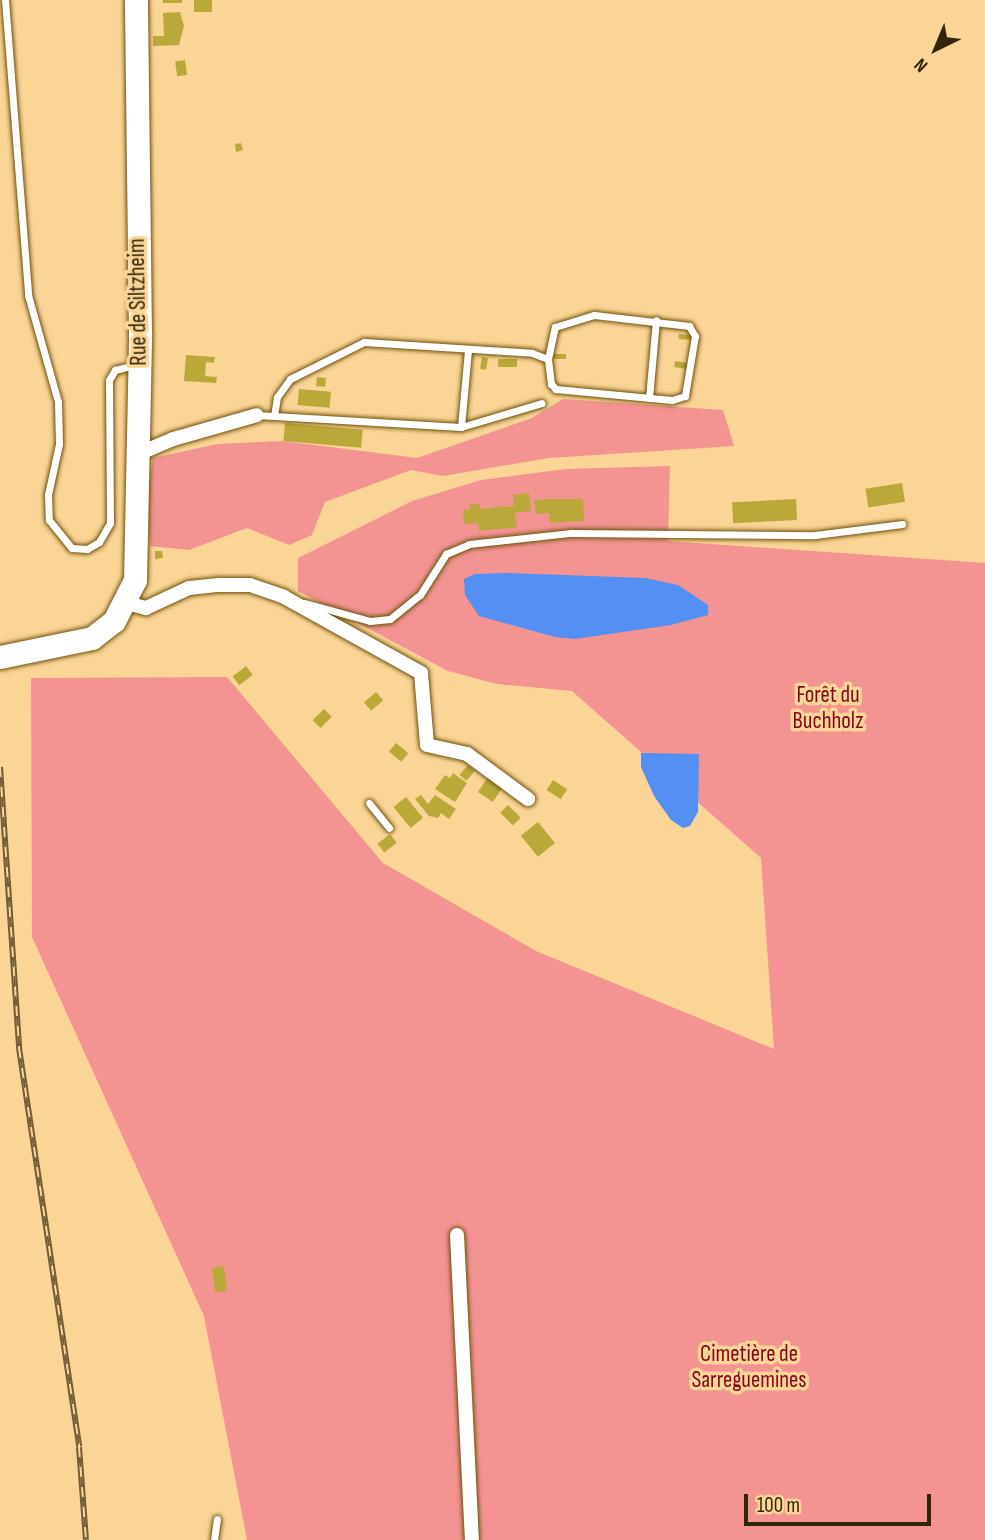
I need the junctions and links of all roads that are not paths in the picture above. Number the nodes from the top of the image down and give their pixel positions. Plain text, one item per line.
1 (5, 0) edge
2 (136, 0) edge
3 (656, 320) junction
4 (468, 350) junction
5 (548, 359) junction
6 (139, 365) junction
7 (649, 398) junction
8 (542, 403) dead end
9 (257, 415) joint
10 (274, 416) junction
11 (461, 427) junction
12 (138, 454) junction
13 (902, 524) dead end
14 (284, 597) junction
15 (127, 603) junction
16 (0, 657) edge
17 (528, 799) dead end
18 (369, 803) dead end
19 (389, 828) dead end
20 (457, 1236) dead end
21 (217, 1519) dead end
22 (472, 1537) edge
23 (214, 1540) edge

1 - 6 lane
2 - 6 main road, Rue de Siltzheim
3 - 5 lane
3 - 7 lane
3 - 7 lane
4 - 5 lane
4 - 10 lane
4 - 11 lane
5 - 7 lane
6 - 12 main road, Rue de Siltzheim
8 - 11 lane
9 - 10 lane
9 - 12 street
10 - 11 lane
12 - 15 main road, Rue de Siltzheim
13 - 14 lane
14 - 15 street
14 - 17 street
15 - 16 main road
18 - 19 lane
20 - 22 street
21 - 23 lane

